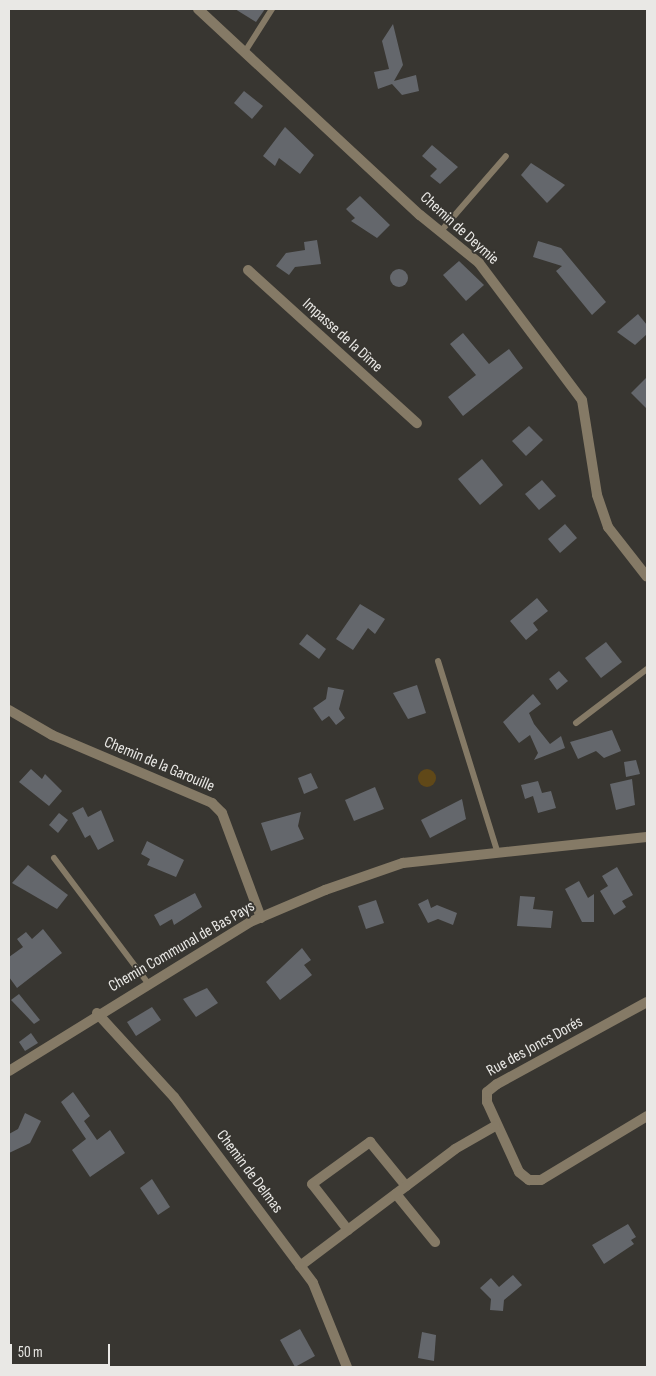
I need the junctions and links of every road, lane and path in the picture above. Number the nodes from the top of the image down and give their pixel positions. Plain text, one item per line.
1 (198, 9) edge
2 (272, 9) edge
3 (246, 50) junction
4 (506, 156) dead end
5 (441, 231) junction
6 (248, 270) dead end
7 (417, 423) dead end
8 (647, 577) edge
9 (438, 661) dead end
10 (647, 669) edge
11 (9, 710) edge
12 (576, 723) dead end
13 (647, 837) edge
14 (497, 850) junction
15 (54, 858) dead end
16 (261, 918) junction
17 (148, 983) junction
18 (647, 1002) edge
19 (97, 1013) junction
20 (9, 1070) edge
21 (647, 1116) edge
22 (495, 1126) junction
23 (406, 1186) junction
24 (396, 1194) junction
25 (348, 1230) junction
26 (435, 1242) dead end
27 (300, 1266) junction
28 (347, 1367) edge

1 - 3 street, Chemin de Deymie
2 - 3 lane
3 - 5 street, Chemin de Deymie
4 - 5 lane
5 - 8 street, Chemin de Deymie
6 - 7 street, Impasse de la Dîme
9 - 14 lane
10 - 12 lane
11 - 16 street, Chemin de la Garouille
13 - 14 street, Chemin Communal de Bas Pays
14 - 16 street, Chemin Communal de Bas Pays
15 - 17 lane
16 - 17 street, Chemin Communal de Bas Pays
17 - 19 street, Chemin Communal de Bas Pays
18 - 22 street, Rue des Joncs Dorés
19 - 20 street, Chemin Communal de Bas Pays
19 - 27 street, Chemin de Delmas
21 - 22 street, Rue des Joncs Dorés
22 - 23 street
23 - 24 street
23 - 25 street
24 - 25 street
24 - 26 street
25 - 27 street
27 - 28 street, Chemin de Delmas

